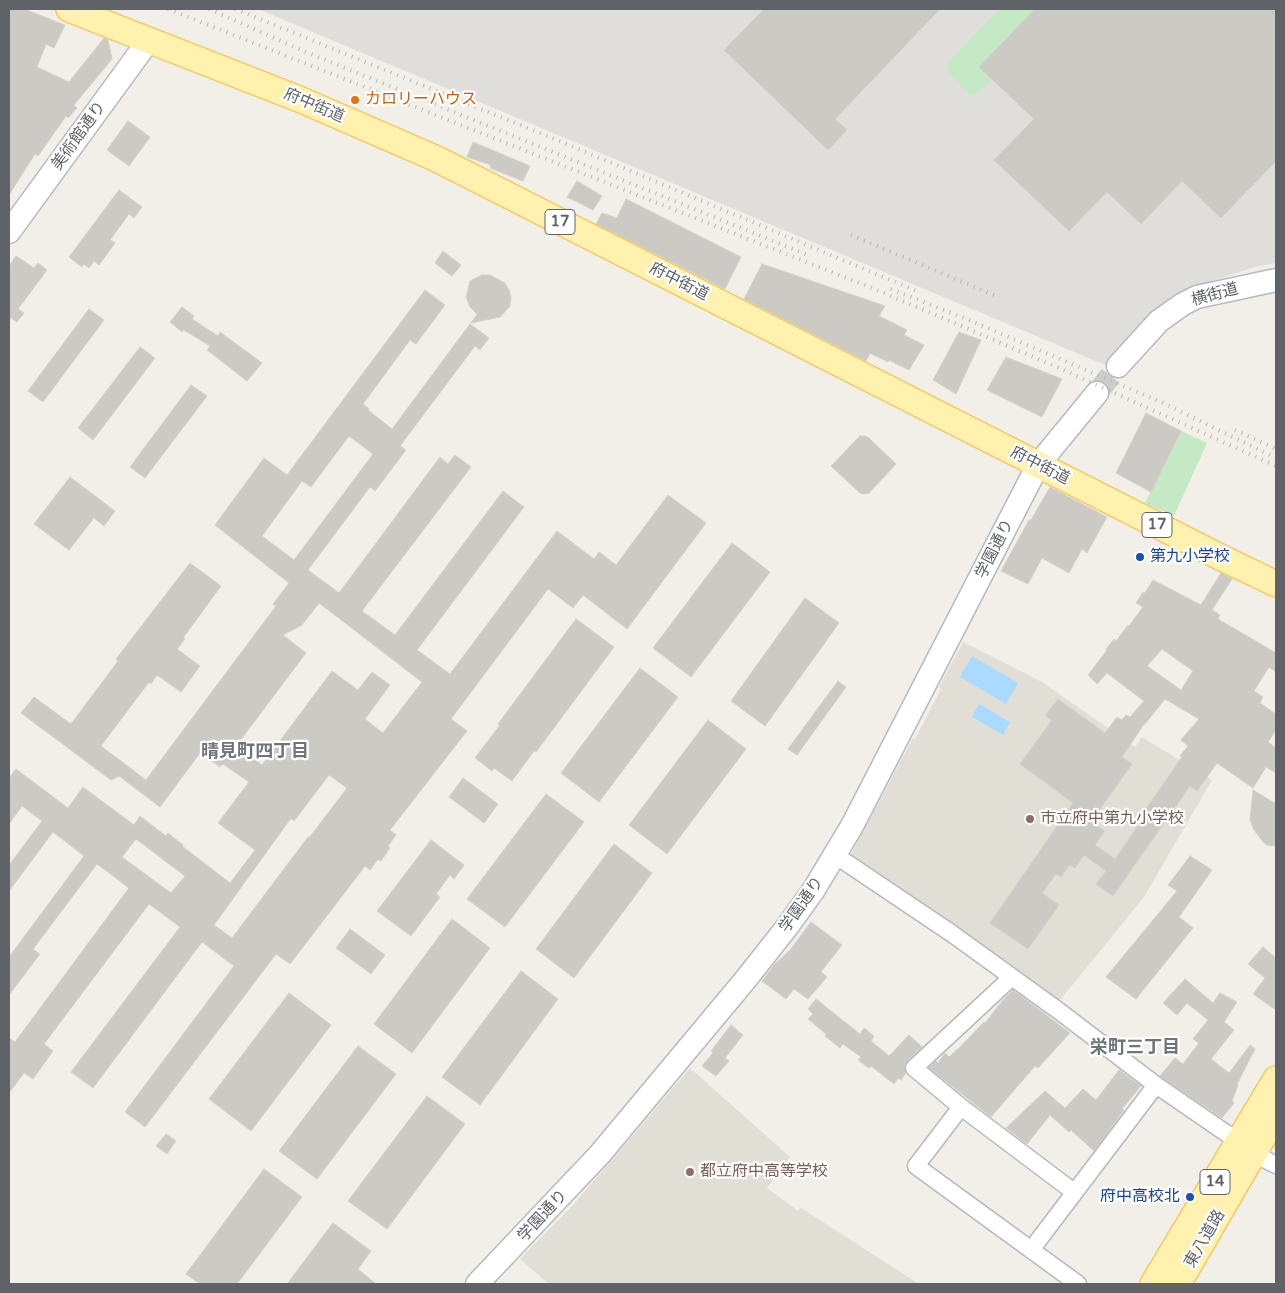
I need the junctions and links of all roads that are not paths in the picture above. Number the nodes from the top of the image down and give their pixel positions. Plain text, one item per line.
1 (68, 9) edge
2 (149, 40) junction
3 (9, 232) edge
4 (1276, 280) edge
5 (1118, 366) tunnel mouth
6 (1097, 393) tunnel mouth
7 (1038, 465) junction
8 (1276, 584) edge
9 (835, 855) junction
10 (1012, 977) junction
11 (1276, 1064) edge
12 (1276, 1079) edge
13 (1156, 1085) junction
14 (961, 1107) junction
15 (1271, 1115) edge
16 (1247, 1148) junction
17 (1276, 1165) edge
18 (1074, 1192) junction
19 (1231, 1193) junction
20 (1031, 1250) junction
21 (1168, 1259) junction
22 (477, 1284) edge
23 (1078, 1284) edge
24 (1153, 1284) edge
25 (1178, 1284) edge

1 - 2 main road, 府中街道 / 17
2 - 3 street, 美術館通り
2 - 7 main road, 府中街道 / 17
4 - 5 street, 横街道
6 - 7 street
7 - 8 main road, 府中街道 / 17
7 - 9 street, 学園通り
9 - 10 street
9 - 22 street, 学園通り
10 - 13 street
10 - 14 street
11 - 15 main road, 14
12 - 15 main road, 東八道路 / 14
13 - 16 street
13 - 18 street
14 - 18 street
14 - 20 street
15 - 16 main road, 東八道路 / 14
16 - 17 street
16 - 19 main road, 東八道路 / 14
16 - 21 main road, 東八道路 / 14
18 - 20 street
19 - 21 main road
19 - 25 main road, 東八道路 / 14
20 - 23 street
21 - 24 main road, 東八道路 / 14

